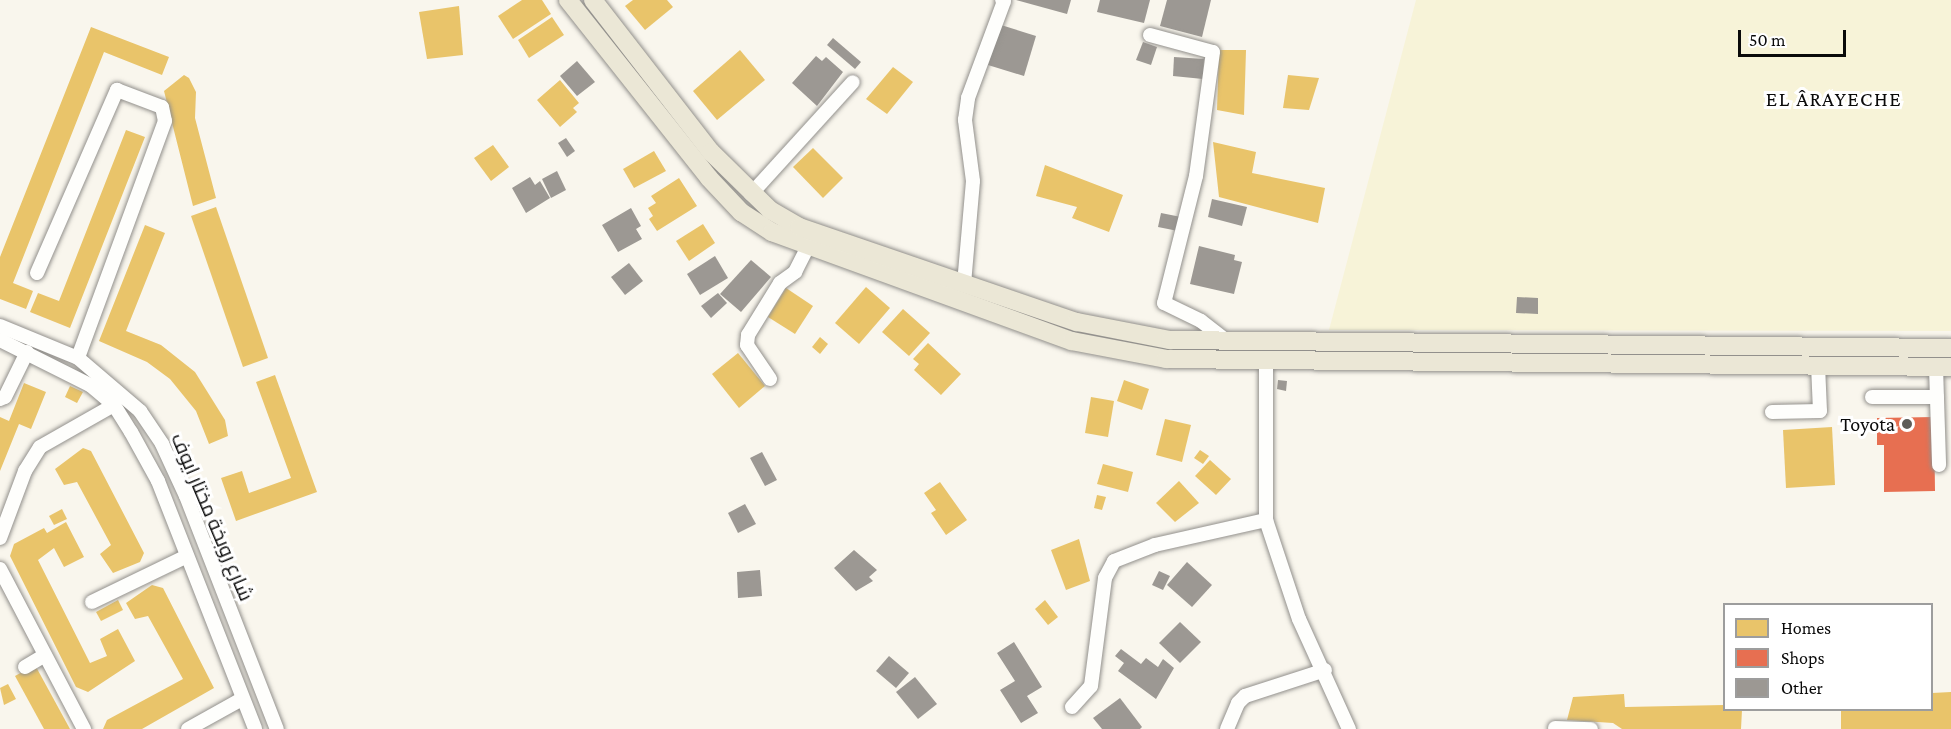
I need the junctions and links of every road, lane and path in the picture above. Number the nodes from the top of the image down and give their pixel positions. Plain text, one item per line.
1 (567, 0) edge
2 (593, 0) edge
3 (1002, 0) edge
4 (1150, 35) dead end
5 (853, 82) dead end
6 (751, 194) junction
7 (807, 248) junction
8 (37, 273) dead end
9 (964, 284) junction
10 (0, 326) edge
11 (0, 340) edge
12 (1225, 340) junction
13 (1951, 348) edge
14 (27, 352) junction
15 (78, 358) junction
16 (1266, 359) junction
17 (1818, 366) junction
18 (1943, 367) edge
19 (770, 379) dead end
20 (1872, 397) dead end
21 (1937, 397) junction
22 (0, 399) edge
23 (114, 405) junction
24 (1772, 412) dead end
25 (1939, 465) dead end
26 (1266, 520) junction
27 (0, 538) edge
28 (185, 557) junction
29 (0, 569) edge
30 (92, 602) dead end
31 (45, 656) junction
32 (25, 667) dead end
33 (1325, 670) junction
34 (242, 699) junction
35 (1072, 706) dead end
36 (1555, 728) edge
37 (84, 729) edge
38 (188, 729) edge
39 (255, 729) edge
40 (277, 729) edge
41 (1227, 729) edge
42 (1349, 729) edge
43 (1591, 729) edge

1 - 7 main road
2 - 6 main road
3 - 9 street
4 - 12 street
5 - 6 street
6 - 9 main road
7 - 16 main road
7 - 19 street
8 - 15 street
9 - 12 main road
10 - 15 street, شارع روبخة مختار ايوف
11 - 14 street, شارع روبخة مختار ايوف
12 - 13 main road
14 - 22 street
14 - 23 street, شارع روبخة مختار ايوف
15 - 40 street, شارع روبخة مختار ايوف
16 - 17 main road
16 - 26 street
17 - 18 main road
17 - 24 street
18 - 21 street
20 - 21 street
21 - 25 street
23 - 27 street
23 - 28 street, شارع روبخة مختار ايوف
26 - 33 street
26 - 35 street
28 - 30 street
28 - 34 street, شارع روبخة مختار ايوف
29 - 31 street
31 - 32 street
31 - 37 street
33 - 41 street
33 - 42 street
34 - 38 street
34 - 39 street, شارع روبخة مختار ايوف
36 - 43 street

